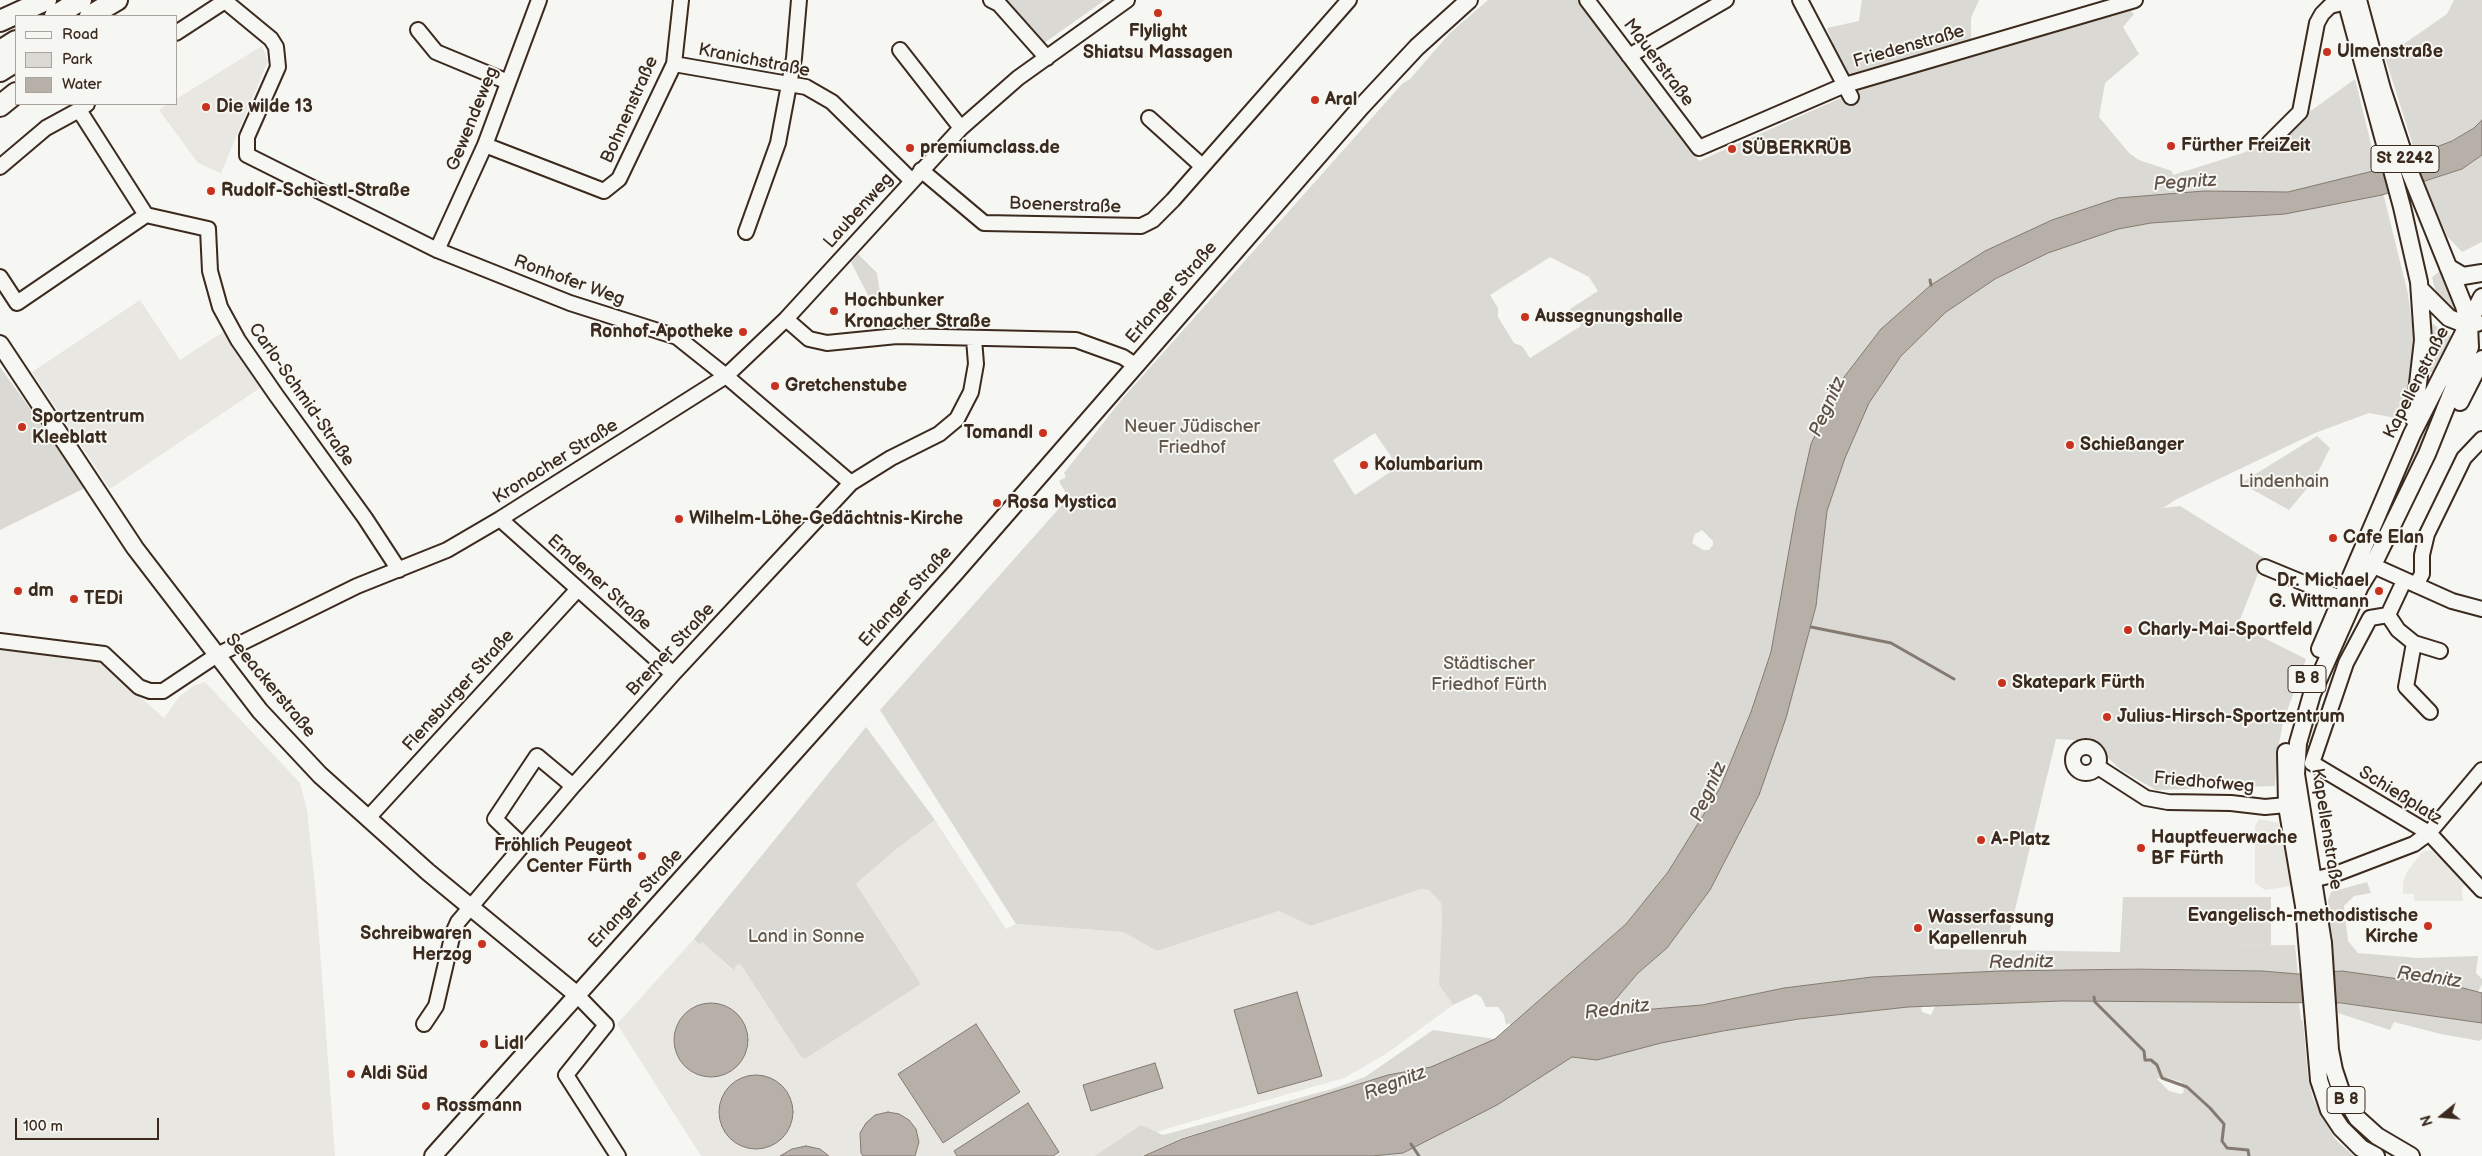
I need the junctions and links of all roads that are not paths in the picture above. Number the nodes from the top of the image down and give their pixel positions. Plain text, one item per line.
1 (46, 0) edge
2 (82, 0) edge
3 (117, 0) edge
4 (129, 0) edge
5 (539, 0) edge
6 (680, 0) edge
7 (799, 0) edge
8 (991, 0) edge
9 (1127, 0) edge
10 (1349, 0) edge
11 (1469, 0) edge
12 (1587, 0) edge
13 (1726, 0) edge
14 (1800, 0) edge
15 (2135, 0) edge
16 (2350, 1) edge
17 (57, 15) edge
18 (92, 15) edge
19 (110, 15) edge
20 (0, 20) edge
21 (418, 30) dead end
22 (178, 32) edge
23 (15, 41) edge
24 (900, 50) dead end
25 (0, 51) edge
26 (1629, 56) junction
27 (2366, 56) junction
28 (1046, 58) junction
29 (15, 62) edge
30 (674, 64) junction
31 (0, 71) edge
32 (508, 82) junction
33 (788, 84) junction
34 (1848, 91) junction
35 (15, 94) edge
36 (0, 106) edge
37 (83, 107) edge
38 (1149, 118) dead end
39 (961, 128) junction
40 (2269, 143) dead end
41 (485, 145) junction
42 (1699, 148) joint
43 (0, 166) edge
44 (1202, 166) junction
45 (916, 175) junction
46 (146, 215) junction
47 (746, 232) dead end
48 (437, 250) junction
49 (2447, 265) junction
50 (2482, 273) edge
51 (0, 277) edge
52 (2420, 286) junction
53 (2482, 297) edge
54 (786, 320) junction
55 (2475, 324) edge
56 (974, 338) junction
57 (0, 344) edge
58 (2482, 359) edge
59 (1135, 365) junction
60 (726, 376) junction
61 (2434, 391) junction
62 (2449, 400) junction
63 (2412, 434) junction
64 (2482, 439) edge
65 (2427, 454) junction
66 (851, 483) junction
67 (500, 519) junction
68 (2357, 559) junction
69 (2373, 565) junction
70 (2265, 567) dead end
71 (399, 570) junction
72 (2410, 583) junction
73 (578, 589) junction
74 (2346, 601) junction
75 (2482, 609) edge
76 (2388, 615) junction
77 (0, 641) edge
78 (2414, 643) junction
79 (2440, 651) dead end
80 (217, 655) junction
81 (672, 674) junction
82 (2430, 712) dead end
83 (2098, 767) dead end
84 (2482, 770) edge
85 (573, 786) junction
86 (2293, 804) junction
87 (368, 818) junction
88 (2429, 833) junction
89 (522, 845) junction
90 (2307, 881) junction
91 (2482, 890) edge
92 (469, 908) junction
93 (576, 994) junction
94 (2320, 1017) junction
95 (424, 1024) dead end
96 (446, 1149) edge
97 (433, 1156) edge
98 (618, 1156) edge
99 (2376, 1156) edge
100 (2411, 1156) edge

1 - 20 highway
2 - 17 highway
3 - 18 highway
4 - 19 highway
5 - 32 street, Gewendeweg
6 - 30 street, Bohnenstraße
7 - 33 street
8 - 28 street
9 - 28 street, Laubenweg
10 - 44 street, Boenerstraße
11 - 59 main road, Erlanger Straße
12 - 26 street, Mauerstraße
13 - 26 street
14 - 34 street
15 - 34 street, Friedenstraße
16 - 27 main road, St 2242
16 - 40 street
21 - 32 street
22 - 48 street, Ronhofer Weg
23 - 25 highway
24 - 39 street
26 - 42 street, Mauerstraße
27 - 49 main road, St 2242
27 - 52 main road, St 2242
28 - 39 street, Laubenweg
29 - 31 highway
30 - 33 street, Kranichstraße
30 - 41 street, Bohnenstraße
32 - 41 street, Gewendeweg
33 - 45 street, Kranichstraße
33 - 47 street
34 - 42 street, Friedenstraße
35 - 36 highway
37 - 43 street
37 - 46 street
38 - 44 street
39 - 45 street, Laubenweg
41 - 48 street, Gewendeweg
44 - 45 street, Boenerstraße
45 - 54 street, Laubenweg
46 - 51 street
46 - 71 street, Carlo-Schmid-Straße
48 - 60 street, Ronhofer Weg
49 - 50 main road
49 - 55 main road
52 - 55 main road
52 - 63 main road
53 - 55 main road, B 8
54 - 56 street
54 - 60 street, Kronacher Straße
55 - 61 main road, Kapellenstraße / B 8
55 - 62 main road, Kapellenstraße
56 - 59 street
56 - 66 street, Bremer Straße
57 - 80 main road, Seeackerstraße
58 - 65 main road, Kapellenstraße / B 8
59 - 93 main road, Erlanger Straße
60 - 66 street, Ronhofer Weg
60 - 67 street, Kronacher Straße
61 - 62 street
61 - 63 main road, Kapellenstraße / B 8
62 - 65 main road, Kapellenstraße
63 - 68 main road, Kapellenstraße / B 8
64 - 72 street
65 - 69 main road, Kapellenstraße / B 8
66 - 81 street, Bremer Straße
67 - 71 street, Kronacher Straße
67 - 73 street, Emdener Straße
68 - 69 street
68 - 74 main road, Kapellenstraße / B 8
69 - 72 street
69 - 74 main road, Kapellenstraße / B 8
70 - 74 street
71 - 80 street, Kronacher Straße
72 - 75 street
72 - 76 street
73 - 81 street, Emdener Straße
73 - 87 street, Flensburger Straße
74 - 86 main road, Kapellenstraße / B 8
76 - 78 street
76 - 88 street, Schießplatz
77 - 80 street, Kronacher Straße
78 - 79 street
78 - 82 street
80 - 87 main road, Seeackerstraße
81 - 85 street, Bremer Straße
83 - 86 street, Friedhofweg
84 - 88 street
85 - 89 street, Bremer Straße
85 - 89 street
86 - 90 main road, Kapellenstraße / B 8
87 - 92 main road, Seeackerstraße
88 - 90 street
88 - 91 street, Schießplatz
89 - 92 street, Bremer Straße
90 - 94 main road, Kapellenstraße / B 8
92 - 93 main road, Seeackerstraße
92 - 95 street, Bremer Straße
93 - 96 main road, Erlanger Straße
93 - 98 street
94 - 99 main road, Kapellenstraße / B 8
94 - 100 main road, Kapellenstraße / B 8
96 - 97 main road, Erlanger Straße

